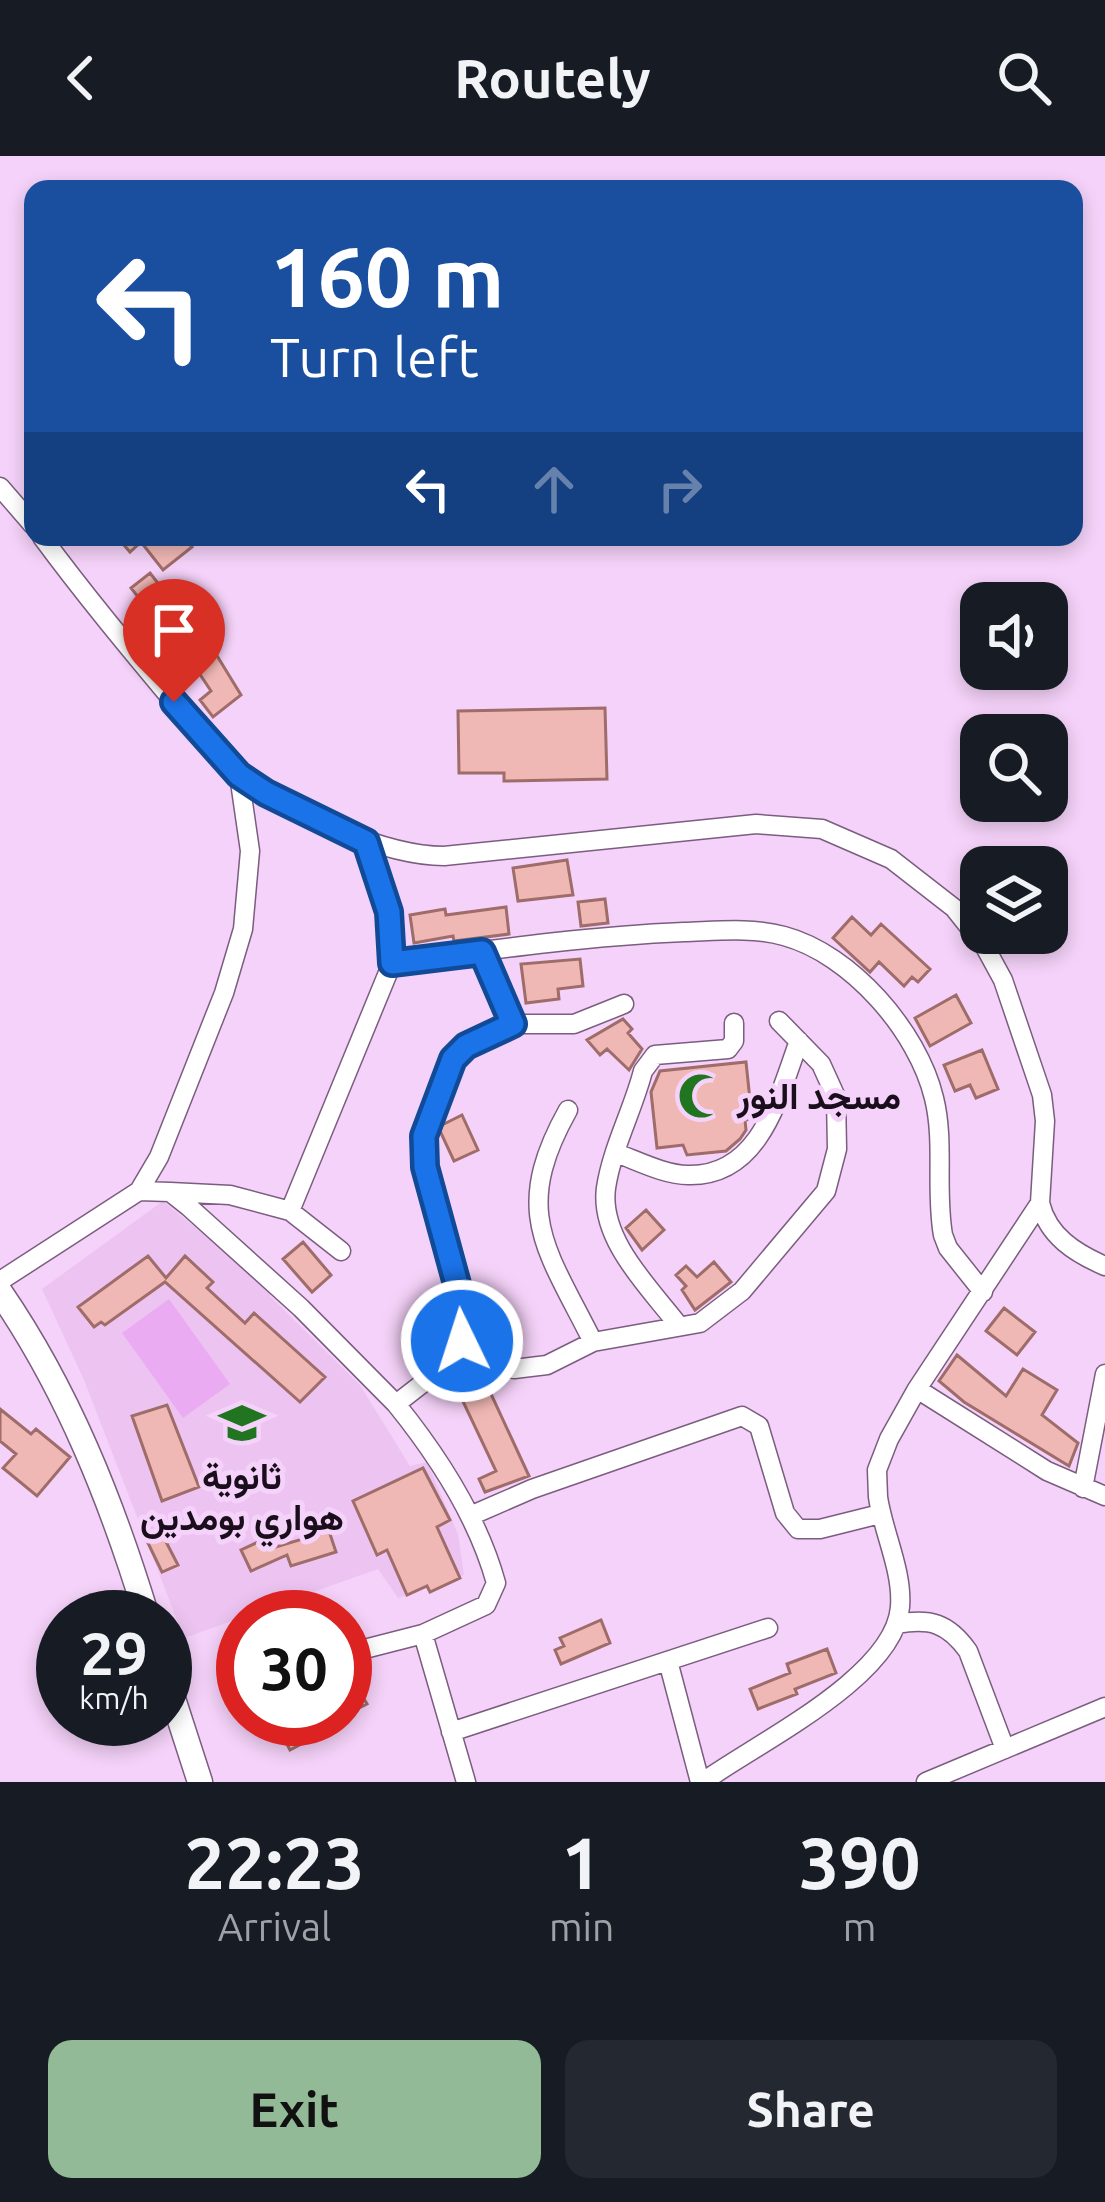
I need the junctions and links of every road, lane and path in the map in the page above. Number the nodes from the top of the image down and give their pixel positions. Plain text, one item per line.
1 (0, 487) edge
2 (24, 514) edge
3 (49, 546) edge
4 (239, 775) junction
5 (366, 842) junction
6 (482, 952) junction
7 (392, 963) junction
8 (624, 1004) dead end
9 (779, 1021) dead end
10 (734, 1023) dead end
11 (513, 1024) junction
12 (800, 1041) junction
13 (568, 1109) dead end
14 (616, 1153) junction
15 (139, 1191) junction
16 (170, 1192) junction
17 (1040, 1203) junction
18 (290, 1211) junction
19 (341, 1251) dead end
20 (1105, 1267) edge
21 (0, 1281) edge
22 (0, 1292) edge
23 (983, 1292) junction
24 (680, 1326) junction
25 (592, 1342) junction
26 (454, 1359) junction
27 (1105, 1374) edge
28 (917, 1389) junction
29 (396, 1404) junction
30 (1083, 1488) junction
31 (1105, 1496) edge
32 (880, 1514) junction
33 (470, 1516) junction
34 (138, 1590) edge
35 (897, 1624) junction
36 (768, 1628) dead end
37 (423, 1634) junction
38 (372, 1647) edge
39 (668, 1661) junction
40 (1105, 1707) edge
41 (451, 1732) junction
42 (188, 1746) edge
43 (1005, 1749) junction
44 (200, 1782) edge
45 (466, 1782) edge
46 (701, 1782) edge
47 (926, 1782) edge

1 - 2 street
3 - 4 street
4 - 5 street
4 - 15 street
5 - 7 street
5 - 17 street
6 - 7 street
6 - 11 street
6 - 23 street
7 - 18 street
8 - 11 street
9 - 12 street
10 - 14 street
11 - 26 street
12 - 14 street
12 - 24 street
13 - 25 street
14 - 24 street
15 - 16 street
15 - 21 street
16 - 18 street
16 - 29 street
17 - 20 street
17 - 23 street
18 - 19 street
22 - 34 street
23 - 28 street
24 - 25 street
25 - 26 street
26 - 29 street
27 - 30 street
28 - 30 street
28 - 32 street
29 - 33 street
30 - 31 street
32 - 33 street
32 - 35 street
33 - 37 street
35 - 43 street
35 - 46 street
36 - 39 street
37 - 38 street
37 - 41 street
39 - 41 street
39 - 46 street
40 - 43 street
41 - 45 street
42 - 44 street
43 - 47 street

